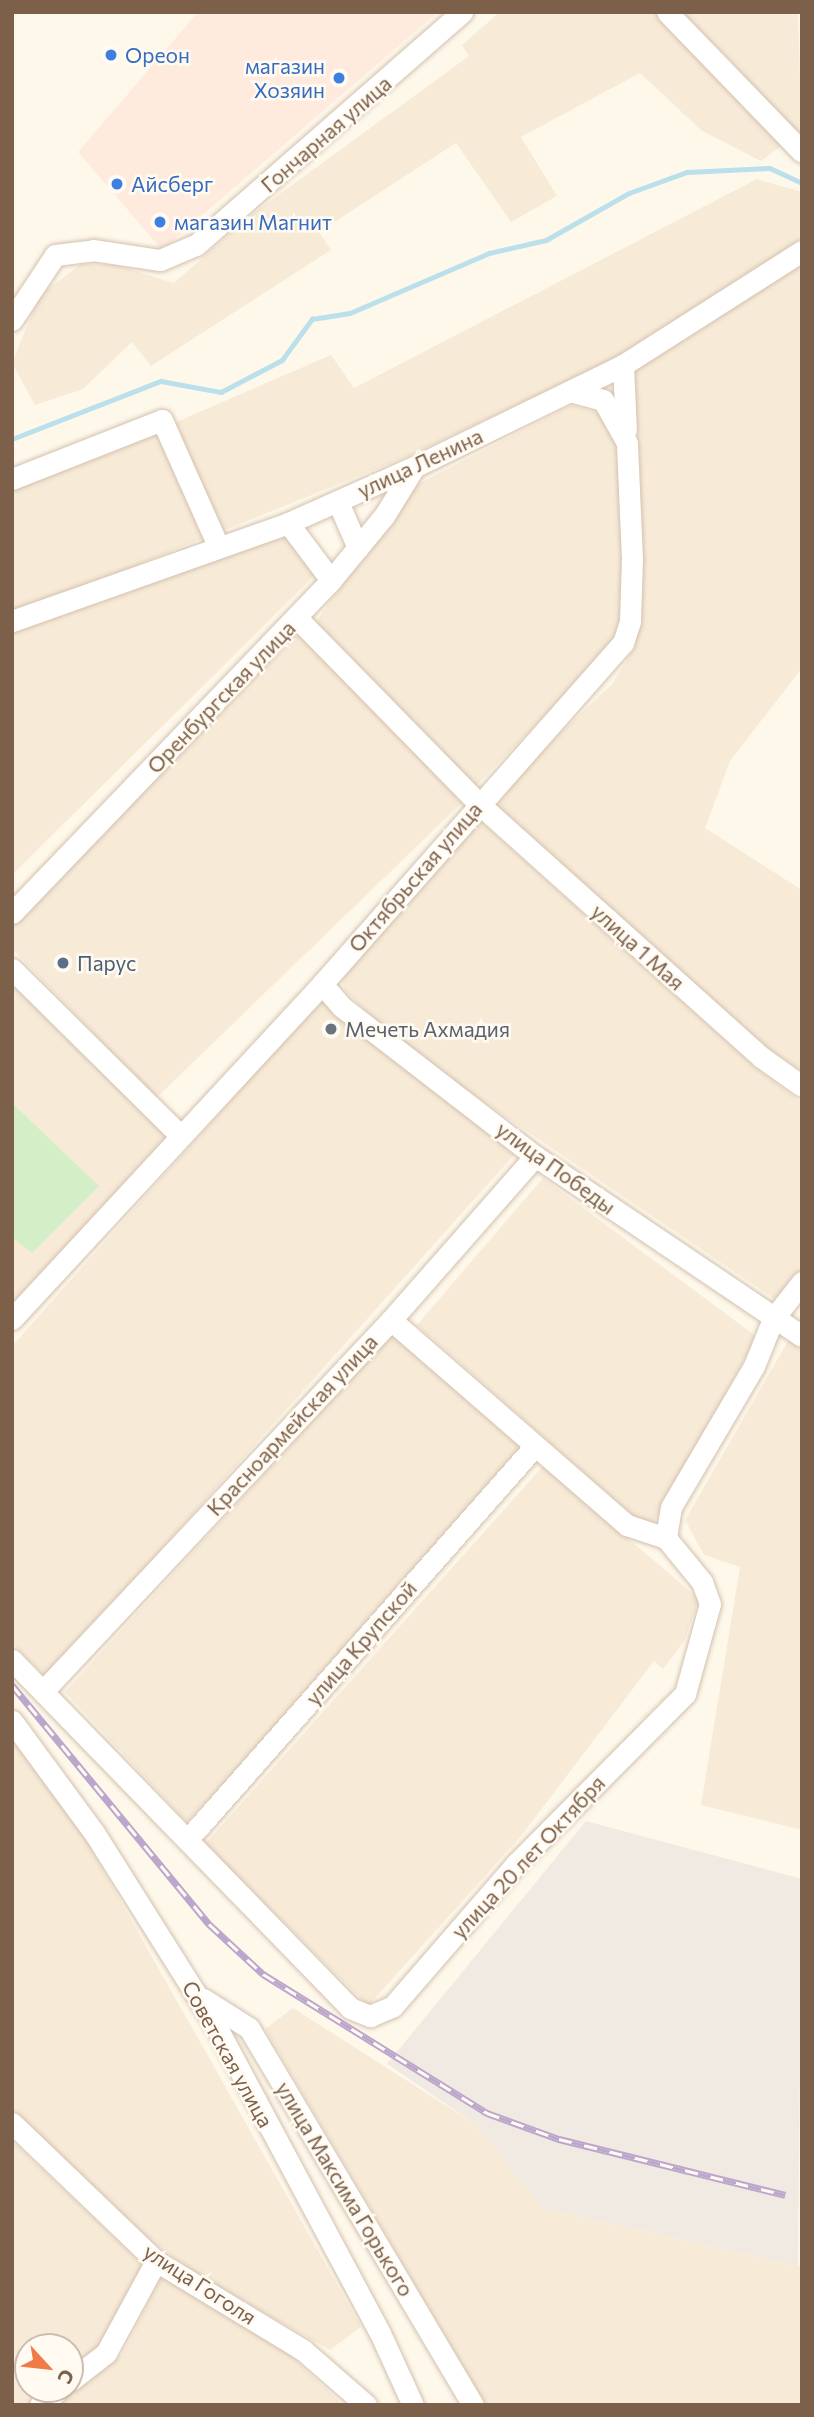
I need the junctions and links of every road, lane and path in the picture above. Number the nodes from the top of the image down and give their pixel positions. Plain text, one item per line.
1 (462, 12) edge
2 (667, 12) edge
3 (802, 152) edge
4 (802, 251) edge
5 (12, 320) edge
6 (623, 365) junction
7 (570, 391) junction
8 (627, 443) junction
9 (414, 467) junction
10 (12, 479) edge
11 (338, 502) junction
12 (288, 523) junction
13 (218, 546) junction
14 (358, 548) junction
15 (331, 580) junction
16 (297, 618) junction
17 (12, 621) edge
18 (478, 803) junction
19 (12, 913) edge
20 (12, 969) edge
21 (322, 984) junction
22 (802, 1086) edge
23 (180, 1135) junction
24 (535, 1156) junction
25 (802, 1282) edge
26 (12, 1319) edge
27 (773, 1319) junction
28 (391, 1320) junction
29 (802, 1336) edge
30 (534, 1447) junction
31 (666, 1538) junction
32 (12, 1660) edge
33 (44, 1690) junction
34 (12, 1721) edge
35 (188, 1839) junction
36 (196, 1993) junction
37 (12, 2123) edge
38 (156, 2261) junction
39 (84, 2370) edge
40 (366, 2405) edge
41 (413, 2405) edge
42 (473, 2405) edge

1 - 5 street, Гончарная улица
2 - 3 street
4 - 6 street, улица Ленина
6 - 7 street, улица Ленина
6 - 8 street
7 - 8 street, Октябрьская улица
7 - 9 street, улица Ленина
8 - 18 street, Октябрьская улица
9 - 11 street, улица Ленина
9 - 14 street, Оренбургская улица
10 - 13 street
11 - 12 street, улица Ленина
11 - 14 street
12 - 13 street, улица Ленина
12 - 15 street
13 - 17 street, улица Ленина
14 - 15 street, Оренбургская улица
15 - 16 street, Оренбургская улица
16 - 18 street, улица 1 Мая
16 - 19 street, Оренбургская улица
18 - 21 street, Октябрьская улица
18 - 22 street, улица 1 Мая
20 - 23 street
21 - 23 street, Октябрьская улица
21 - 24 street, улица Победы
23 - 26 street, Октябрьская улица
24 - 27 street, улица Победы
24 - 28 street, Красноармейская улица
25 - 27 street
27 - 29 street, улица Победы
27 - 31 street
28 - 30 street
28 - 33 street, Красноармейская улица
30 - 31 street
30 - 35 street, улица Крупской
31 - 35 street, улица 20 лет Октября
32 - 33 street
33 - 35 street
34 - 36 street, Советская улица
36 - 41 street, Советская улица
36 - 42 street, улица Максима Горького
37 - 38 street, улица Гоголя
38 - 39 street
38 - 40 street, улица Гоголя

